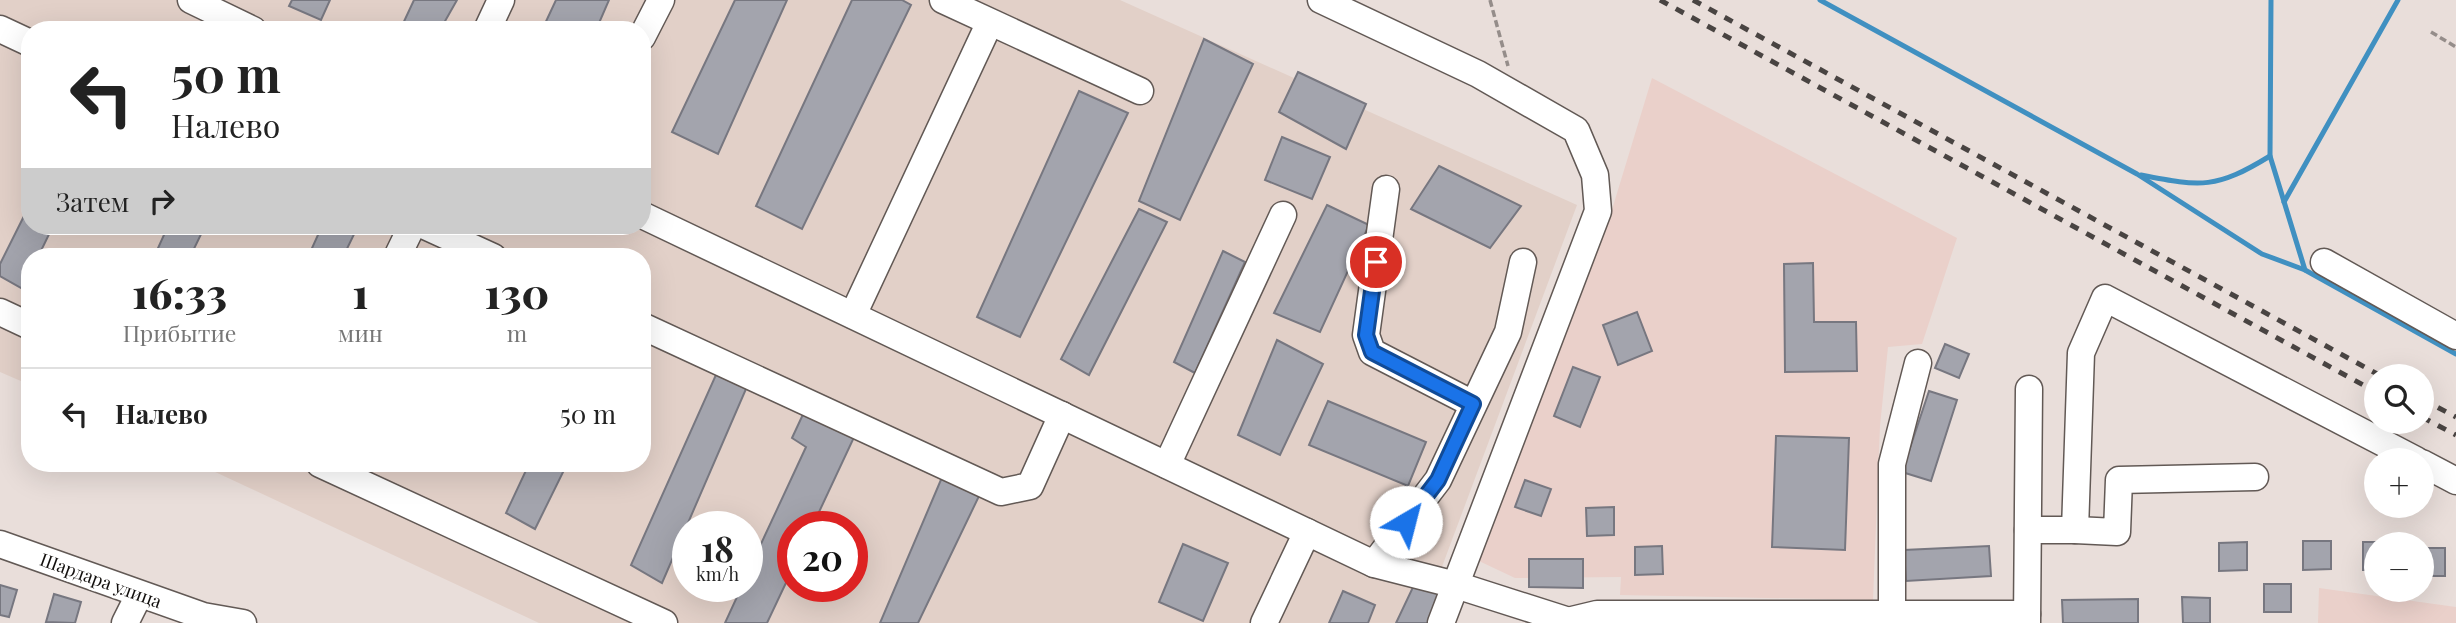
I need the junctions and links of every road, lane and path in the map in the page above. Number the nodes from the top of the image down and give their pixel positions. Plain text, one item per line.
1 (191, 0) edge
2 (501, 0) edge
3 (661, 0) edge
4 (943, 0) edge
5 (1321, 0) edge
6 (1490, 0) edge
7 (234, 21) edge
8 (491, 21) edge
9 (650, 21) edge
10 (989, 24) junction
11 (0, 29) edge
12 (2431, 32) dead end
13 (21, 39) edge
14 (2456, 47) edge
15 (1140, 91) dead end
16 (1515, 95) junction
17 (1386, 189) dead end
18 (1283, 215) dead end
19 (651, 219) edge
20 (445, 235) edge
21 (473, 248) edge
22 (1524, 262) dead end
23 (2323, 262) dead end
24 (0, 312) edge
25 (853, 315) junction
26 (21, 322) edge
27 (651, 330) edge
28 (2456, 336) edge
29 (1918, 363) dead end
30 (2029, 389) dead end
31 (1473, 404) junction
32 (1062, 415) junction
33 (2393, 448) edge
34 (1167, 465) junction
35 (2434, 469) edge
36 (337, 472) edge
37 (2255, 477) dead end
38 (2456, 481) edge
39 (2028, 530) junction
40 (2075, 530) junction
41 (1307, 532) junction
42 (0, 544) edge
43 (1374, 564) junction
44 (1447, 583) junction
45 (139, 595) junction
46 (1892, 619) edge
47 (2027, 619) edge
48 (1573, 621) edge
49 (125, 623) edge
50 (243, 623) edge
51 (664, 623) edge
52 (1264, 623) edge
53 (1441, 623) edge

1 - 7 street
2 - 8 street
3 - 9 street
4 - 10 street
5 - 16 street
6 - 16 path
10 - 15 street
10 - 25 street
11 - 13 street
12 - 14 path
16 - 44 street
17 - 31 street
18 - 34 street
19 - 25 street
20 - 21 street
22 - 31 street
23 - 28 street
24 - 26 street
25 - 32 street
27 - 32 street
29 - 46 street
30 - 39 street
31 - 43 street
32 - 34 street
33 - 40 street
34 - 41 street
35 - 38 street
36 - 51 street
37 - 40 street
39 - 40 street
39 - 47 street
41 - 43 street
41 - 52 street
42 - 45 street, Шардара улица
43 - 44 street
44 - 48 street
44 - 53 street
45 - 49 street
45 - 50 street, Шардара улица
46 - 47 street
46 - 48 street

